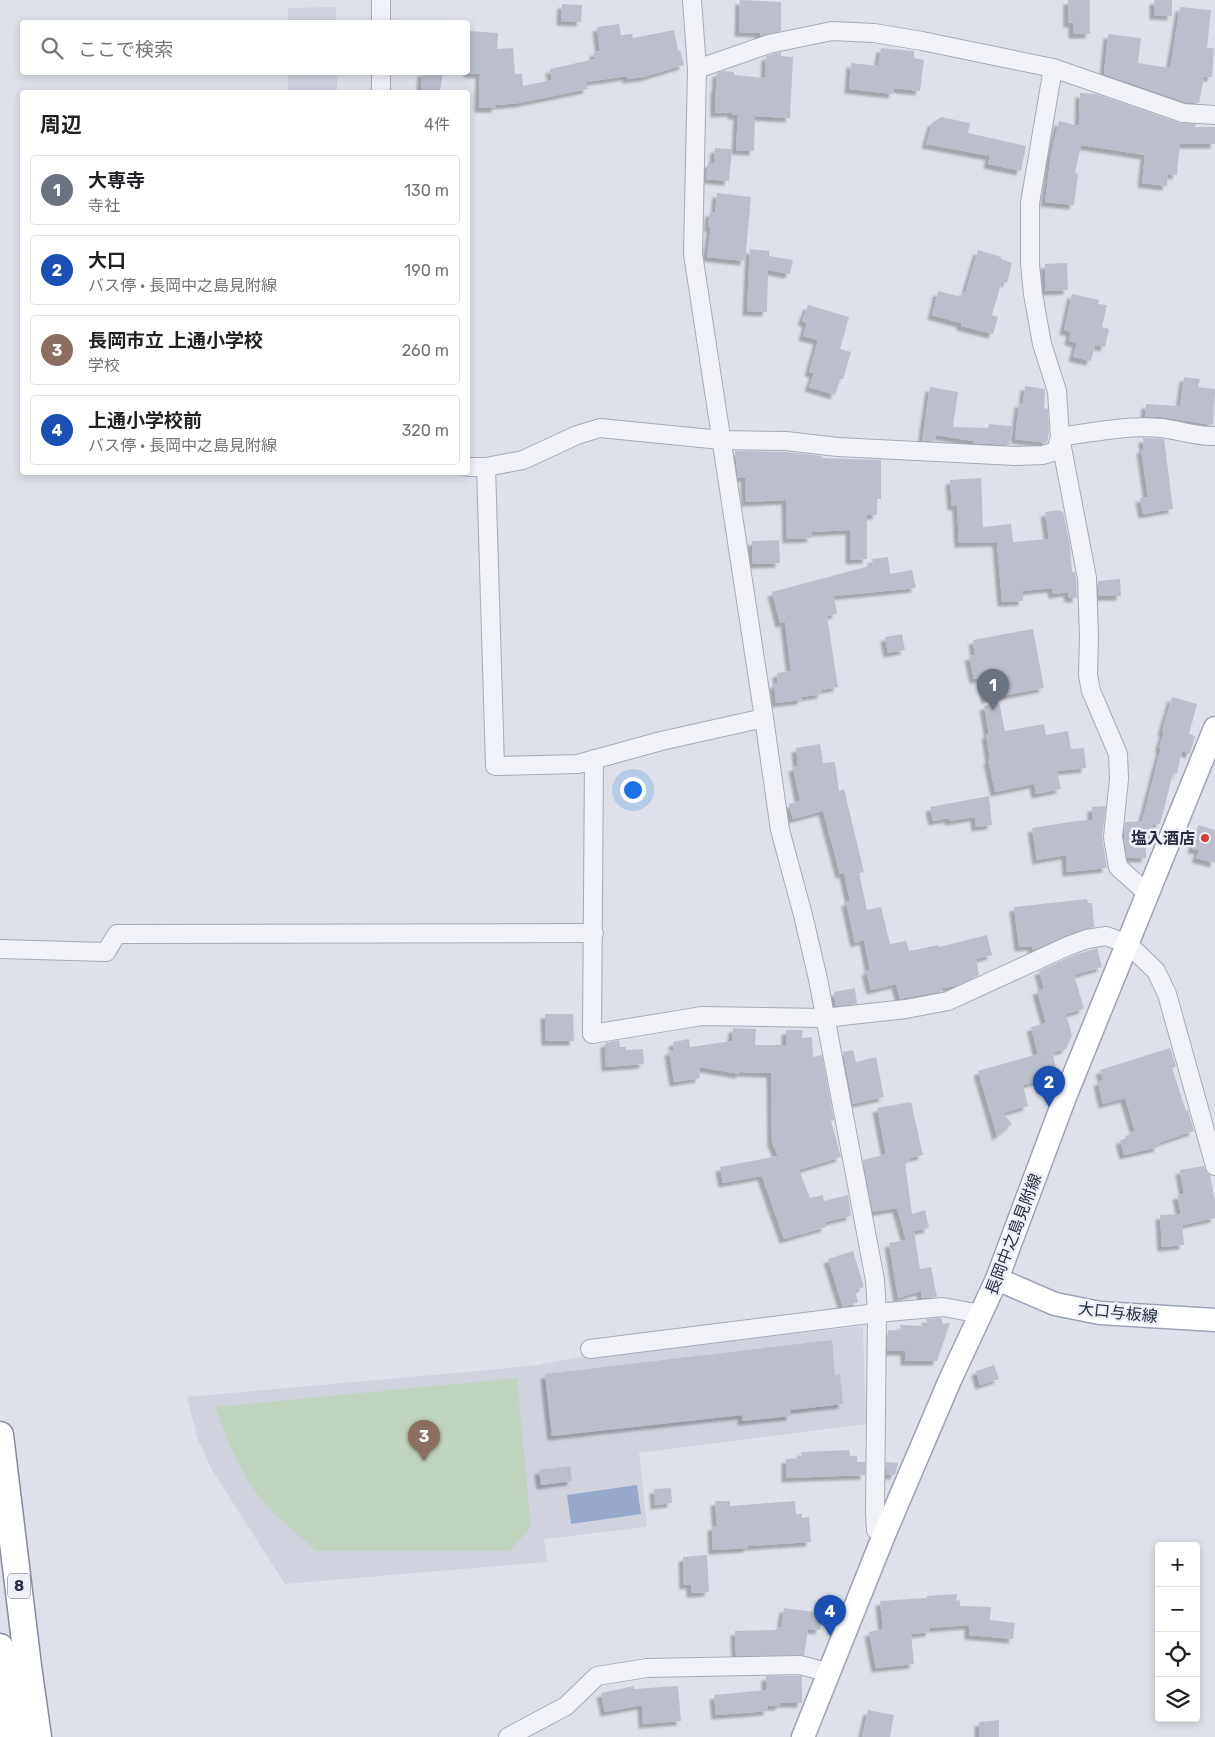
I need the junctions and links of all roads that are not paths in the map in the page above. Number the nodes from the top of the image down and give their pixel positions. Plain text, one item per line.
1 (381, 0) edge
2 (692, 0) edge
3 (381, 20) edge
4 (1053, 68) junction
5 (697, 70) junction
6 (382, 75) edge
7 (382, 90) edge
8 (1215, 115) edge
9 (1215, 436) edge
10 (1060, 437) junction
11 (721, 440) junction
12 (470, 467) edge
13 (486, 467) junction
14 (764, 718) junction
15 (1215, 728) edge
16 (594, 759) junction
17 (1148, 894) junction
18 (594, 933) junction
19 (1128, 944) junction
20 (0, 949) edge
21 (824, 1018) junction
22 (1215, 1166) edge
23 (997, 1279) junction
24 (877, 1313) junction
25 (981, 1314) junction
26 (1215, 1320) edge
27 (590, 1349) dead end
28 (0, 1435) edge
29 (884, 1535) junction
30 (0, 1647) edge
31 (828, 1674) junction
32 (13, 1737) edge
33 (38, 1737) edge
34 (508, 1737) edge
35 (803, 1737) edge

1 - 3 street
2 - 5 street
4 - 5 street
4 - 8 street
4 - 10 street
5 - 11 street
6 - 7 street
9 - 10 street
10 - 11 street
10 - 17 street
11 - 13 street
11 - 14 street
12 - 13 street
13 - 16 street
14 - 16 street
14 - 21 street
15 - 17 main road, 長岡中之島見附線
16 - 18 street
17 - 19 main road, 長岡中之島見附線
18 - 20 street
18 - 21 street
19 - 21 street
19 - 22 street
19 - 23 main road, 長岡中之島見附線
21 - 24 street
23 - 25 main road, 長岡中之島見附線
23 - 26 main road, 大口与板線
24 - 25 street
24 - 27 street
24 - 29 street
25 - 29 main road, 長岡中之島見附線
28 - 33 highway, 8
29 - 31 main road, 長岡中之島見附線
30 - 32 highway
31 - 34 street
31 - 35 main road, 長岡中之島見附線

